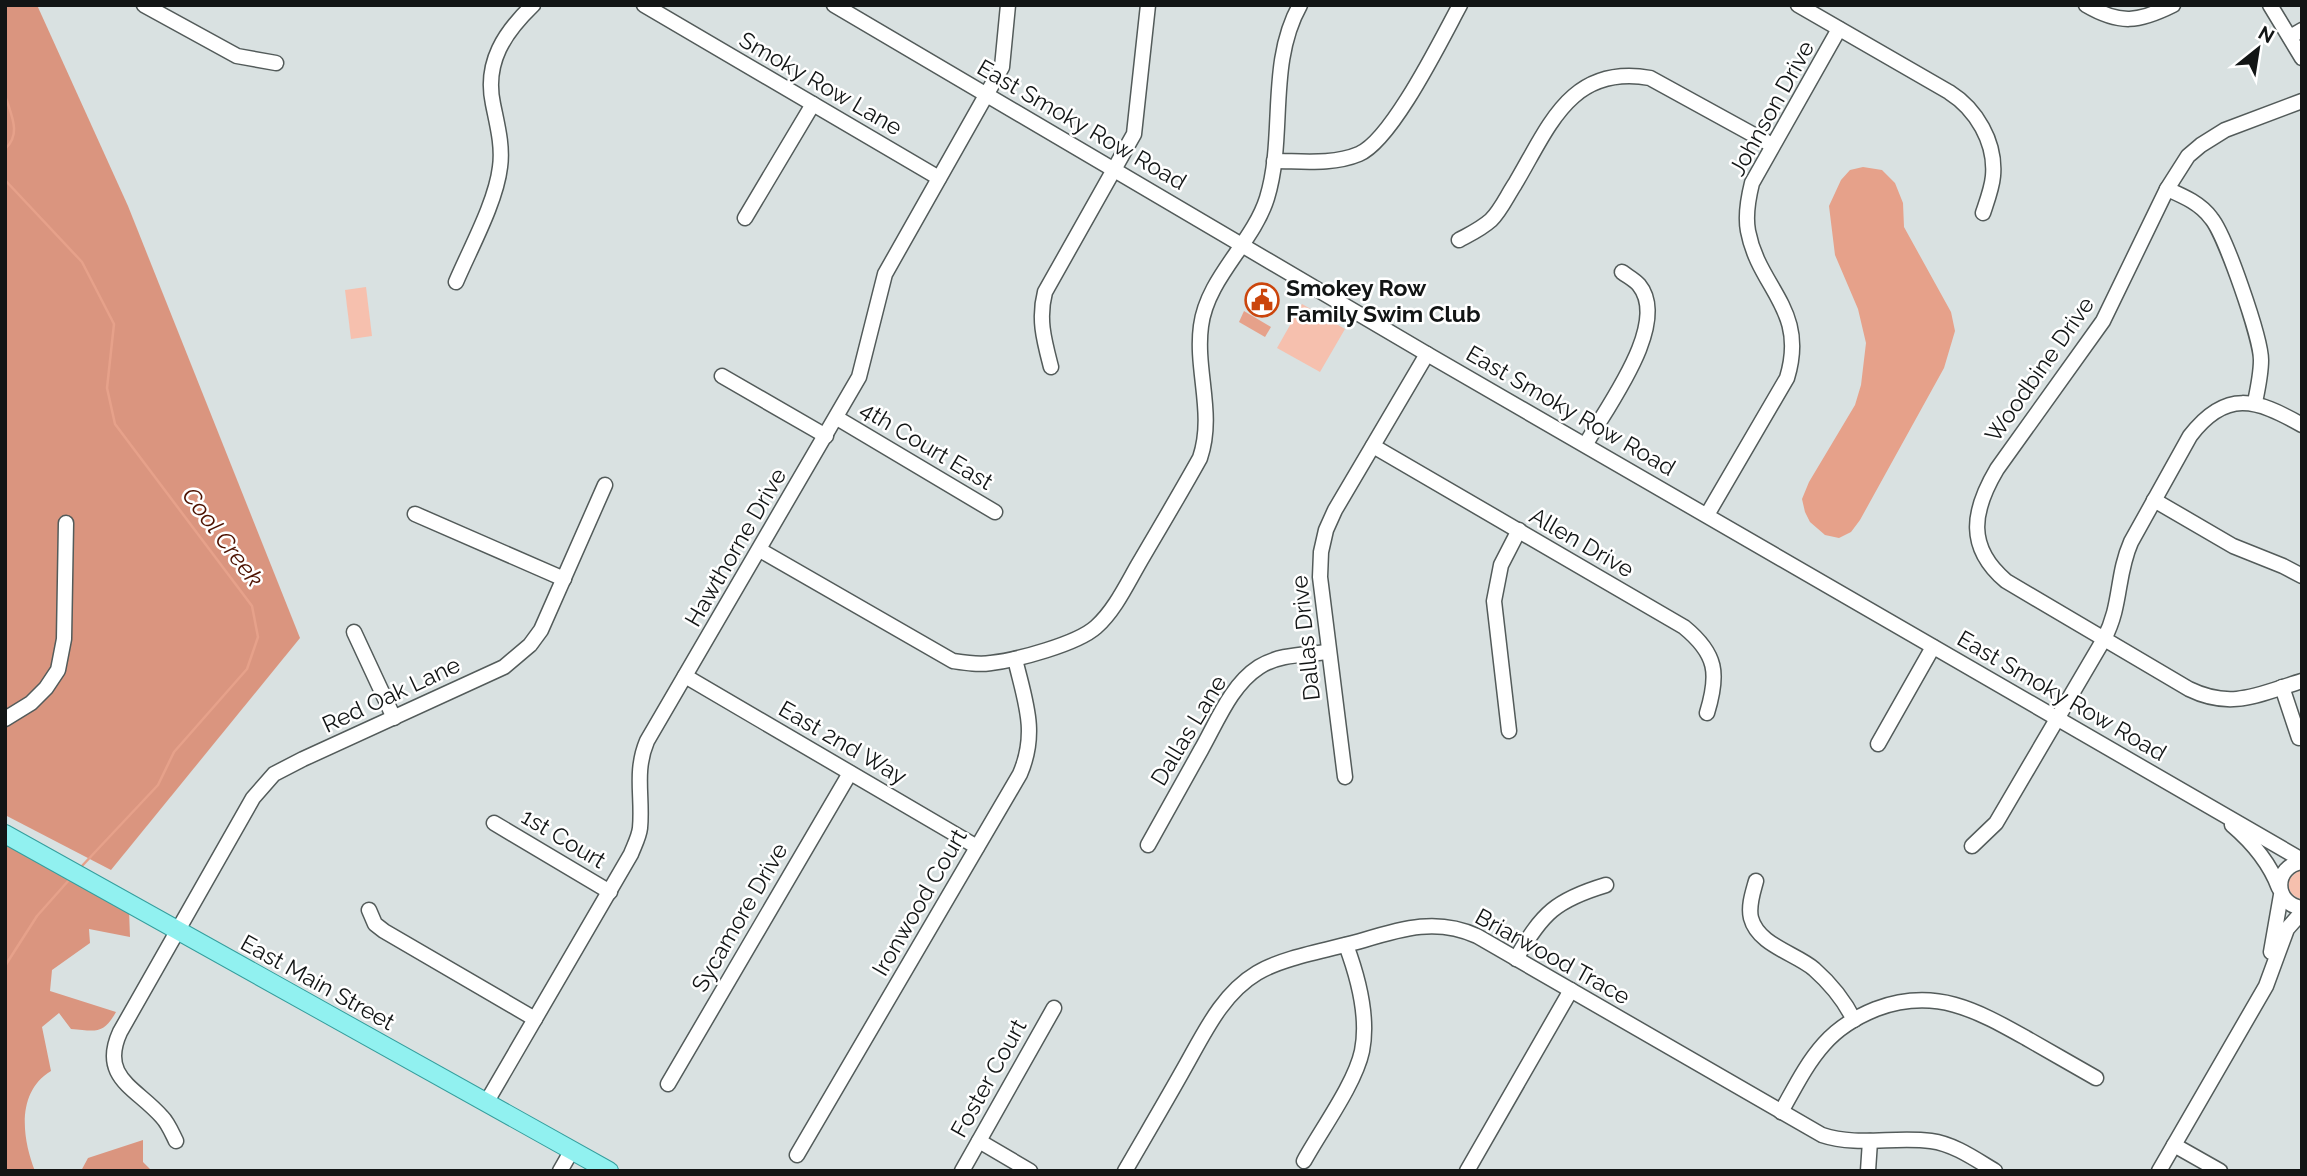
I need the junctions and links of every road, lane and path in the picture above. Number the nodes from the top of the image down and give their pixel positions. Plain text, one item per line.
1 (144, 5) edge
2 (533, 5) edge
3 (644, 5) edge
4 (834, 5) edge
5 (1008, 5) edge
6 (1148, 5) edge
7 (1300, 5) edge
8 (1460, 5) edge
9 (1798, 5) edge
10 (2086, 5) edge
11 (2173, 5) edge
12 (2270, 5) edge
13 (1839, 29) junction
14 (2296, 34) edge
15 (2302, 58) edge
16 (276, 63) dead end
17 (987, 95) junction
18 (2302, 101) edge
19 (813, 104) junction
20 (1772, 145) junction
21 (1274, 161) junction
22 (1114, 170) junction
23 (939, 178) junction
24 (2167, 188) junction
25 (1983, 213) dead end
26 (746, 219) dead end
27 (1458, 240) dead end
28 (1241, 244) junction
29 (1622, 272) dead end
30 (456, 282) dead end
31 (1427, 354) junction
32 (1051, 367) dead end
33 (722, 376) dead end
34 (2255, 402) junction
35 (836, 418) junction
36 (2302, 425) edge
37 (826, 436) junction
38 (1586, 444) junction
39 (1373, 446) junction
40 (605, 485) dead end
41 (2154, 500) junction
42 (995, 512) dead end
43 (415, 514) dead end
44 (1707, 515) junction
45 (66, 523) dead end
46 (1519, 530) junction
47 (760, 550) junction
48 (2302, 576) edge
49 (564, 579) junction
50 (354, 632) dead end
51 (2104, 639) junction
52 (1933, 647) junction
53 (1327, 652) junction
54 (1015, 659) junction
55 (685, 677) junction
56 (2302, 681) edge
57 (2282, 687) junction
58 (1707, 713) dead end
59 (394, 718) junction
60 (5, 719) edge
61 (2057, 719) junction
62 (1509, 731) dead end
63 (2299, 738) dead end
64 (1878, 744) dead end
65 (850, 773) junction
66 (1345, 777) dead end
67 (2214, 811) junction
68 (494, 824) dead end
69 (5, 834) edge
70 (1148, 845) dead end
71 (1972, 846) dead end
72 (977, 847) junction
73 (2302, 861) edge
74 (1756, 881) dead end
75 (1606, 885) dead end
76 (610, 892) junction
77 (2280, 892) junction
78 (369, 910) dead end
79 (2302, 910) edge
80 (176, 931) junction
81 (1346, 945) junction
82 (1516, 958) junction
83 (1571, 990) junction
84 (2258, 997) junction
85 (1054, 1008) dead end
86 (535, 1019) junction
87 (1854, 1020) junction
88 (2096, 1078) dead end
89 (668, 1084) dead end
90 (486, 1103) junction
91 (1781, 1112) junction
92 (176, 1141) dead end
93 (979, 1141) junction
94 (1870, 1141) junction
95 (2174, 1145) junction
96 (572, 1150) junction
97 (797, 1156) dead end
98 (1304, 1161) dead end
99 (560, 1171) edge
100 (609, 1171) edge
101 (962, 1171) edge
102 (1030, 1171) edge
103 (1125, 1171) edge
104 (1468, 1171) edge
105 (1868, 1171) edge
106 (1995, 1171) edge
107 (2160, 1171) edge
108 (2220, 1171) edge

1 - 16 street
2 - 30 street
3 - 19 street, Smoky Row Lane
4 - 17 street, East Smoky Row Road
5 - 17 street, Hawthorne Drive
6 - 22 street
7 - 21 street
8 - 21 street
9 - 13 street
10 - 11 street
12 - 14 street
13 - 20 street, Johnson Drive
13 - 25 street
14 - 15 street
17 - 22 street, East Smoky Row Road
17 - 23 street, Hawthorne Drive
18 - 24 street, Woodbine Drive
19 - 23 street, Smoky Row Lane
19 - 26 street
20 - 27 street
20 - 44 street, Johnson Drive
21 - 28 street
22 - 28 street, East Smoky Row Road
22 - 32 street
23 - 35 street, Hawthorne Drive
24 - 34 street
24 - 51 street, Woodbine Drive
28 - 31 street, East Smoky Row Road
28 - 54 street
29 - 38 street
31 - 38 street, East Smoky Row Road
31 - 39 street, Dallas Drive
33 - 37 street
34 - 36 street
34 - 41 street
35 - 37 street, Hawthorne Drive
35 - 42 street, 4th Court East
37 - 47 street, Hawthorne Drive
38 - 44 street, East Smoky Row Road
39 - 46 street, Allen Drive
39 - 53 street, Dallas Drive
40 - 49 street, Red Oak Lane
41 - 48 street
41 - 51 street
43 - 49 street
44 - 52 street, East Smoky Row Road
45 - 60 street
46 - 58 street, Allen Drive
46 - 62 street
47 - 54 street
47 - 55 street, Hawthorne Drive
49 - 59 street, Red Oak Lane
50 - 59 street
51 - 57 street, Woodbine Drive
51 - 61 street
52 - 61 street, East Smoky Row Road
52 - 64 street
53 - 66 street, Dallas Drive
53 - 70 street, Dallas Lane
54 - 72 street, Ironwood Court
55 - 65 street, East 2nd Way
55 - 76 street, Hawthorne Drive
56 - 57 street, Woodbine Drive
57 - 63 street
59 - 80 street, Red Oak Lane
61 - 67 street, East Smoky Row Road
61 - 71 street
65 - 72 street, East 2nd Way
65 - 89 street, Sycamore Drive
67 - 73 street
67 - 77 street
68 - 76 street, 1st Court
69 - 80 main road, East Main Street
72 - 97 street, Ironwood Court
73 - 77 street
74 - 87 street
75 - 82 street
76 - 86 street, Hawthorne Drive
77 - 79 street
77 - 84 street
78 - 86 street
79 - 84 street
80 - 90 main road, East Main Street
80 - 92 street, Red Oak Lane
81 - 82 street, Briarwood Trace
81 - 98 street
81 - 103 street, Briarwood Trace
82 - 83 street, Briarwood Trace
83 - 91 street, Briarwood Trace
83 - 104 street
84 - 95 street
85 - 93 street, Foster Court
86 - 90 street, Hawthorne Drive
87 - 88 street
87 - 91 street
90 - 96 main road, East Main Street
91 - 94 street, Briarwood Trace
93 - 101 street, Foster Court
93 - 102 street
94 - 105 street
94 - 106 street, Briarwood Trace
95 - 107 street
95 - 108 street
96 - 99 street
96 - 100 main road, East Main Street

